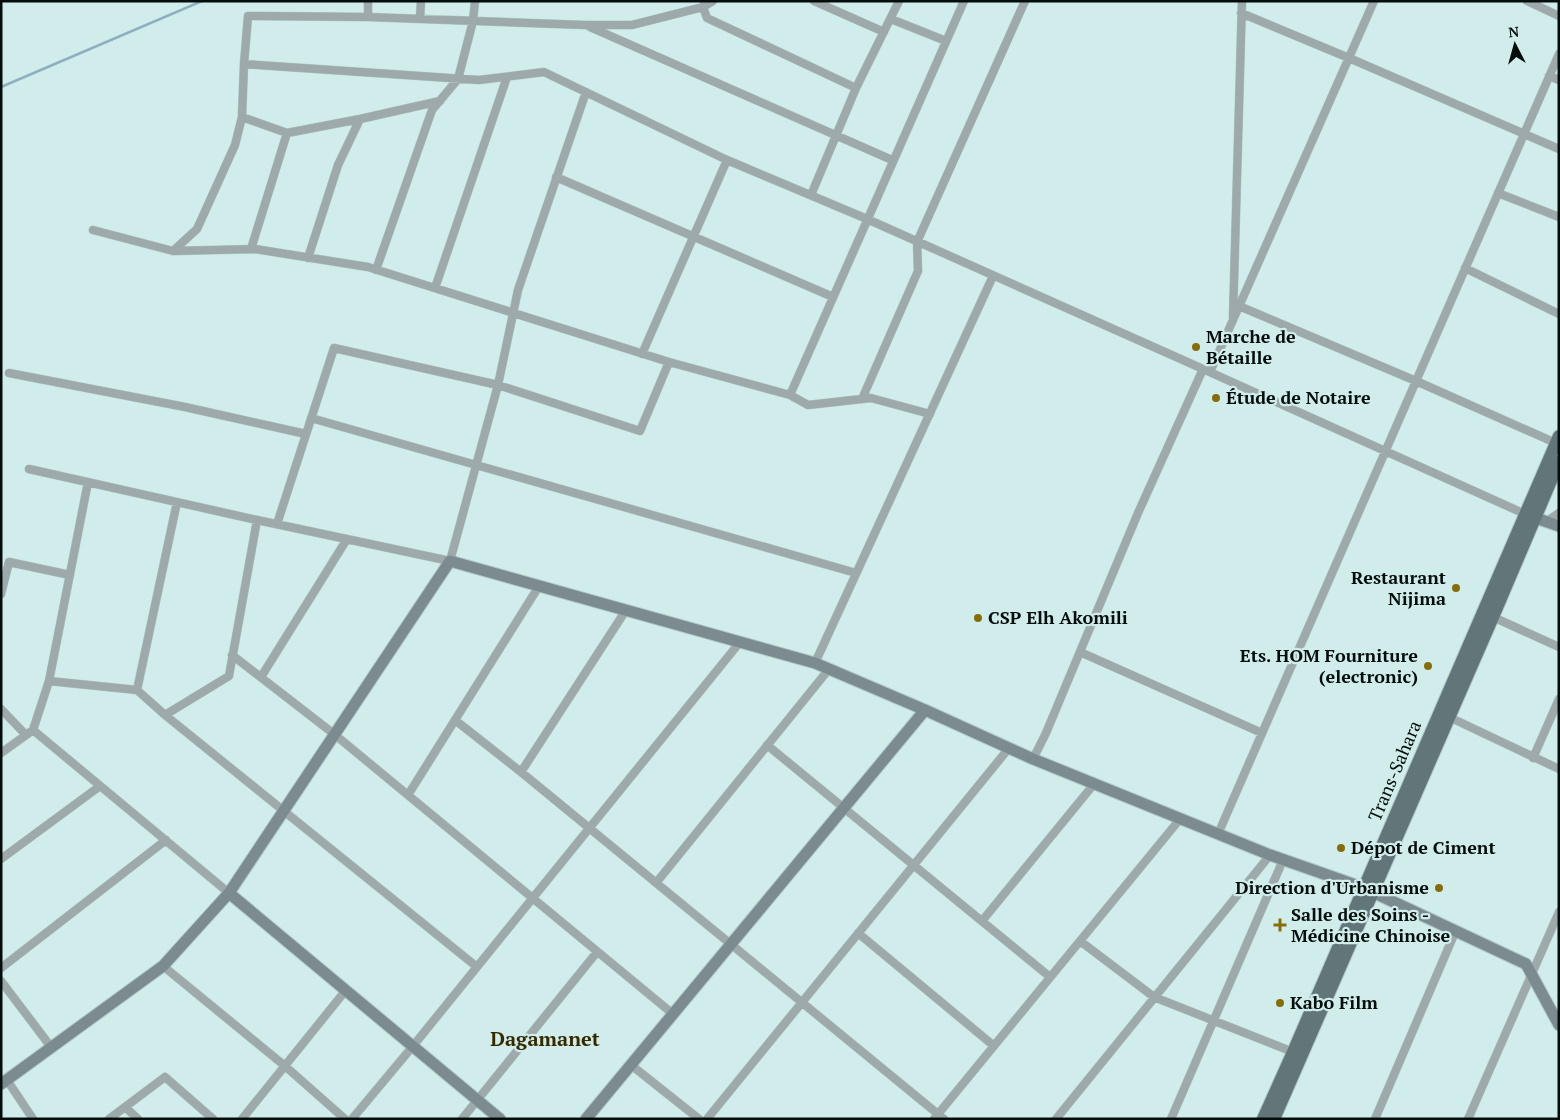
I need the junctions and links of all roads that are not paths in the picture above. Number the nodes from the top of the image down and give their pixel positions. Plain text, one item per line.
1 (368, 1) edge
2 (421, 1) edge
3 (475, 1) edge
4 (713, 1) edge
5 (814, 1) edge
6 (899, 1) edge
7 (964, 1) edge
8 (1025, 1) edge
9 (1242, 1) edge
10 (1527, 1) edge
11 (1373, 2) edge
12 (703, 4) edge
13 (1242, 14) junction
14 (1559, 16) edge
15 (368, 17) junction
16 (420, 18) junction
17 (891, 19) junction
18 (472, 21) junction
19 (585, 25) junction
20 (884, 32) junction
21 (946, 41) junction
22 (1559, 54) edge
23 (1349, 58) junction
24 (244, 64) junction
25 (1549, 76) junction
26 (507, 77) junction
27 (458, 79) junction
28 (1559, 80) edge
29 (856, 88) junction
30 (586, 92) junction
31 (440, 101) junction
32 (242, 117) junction
33 (360, 119) junction
34 (287, 132) junction
35 (1524, 134) junction
36 (835, 135) junction
37 (1559, 149) edge
38 (727, 160) junction
39 (892, 160) junction
40 (556, 177) junction
41 (1498, 193) junction
42 (811, 195) junction
43 (1559, 217) edge
44 (867, 220) junction
45 (93, 230) dead end
46 (694, 236) junction
47 (917, 242) junction
48 (251, 249) junction
49 (173, 251) junction
50 (308, 258) junction
51 (1465, 268) junction
52 (376, 270) junction
53 (994, 276) junction
54 (435, 288) junction
55 (833, 297) junction
56 (1239, 306) junction
57 (513, 312) junction
58 (1559, 314) edge
59 (1233, 321) junction
60 (642, 354) junction
61 (669, 362) junction
62 (1206, 370) junction
63 (9, 373) dead end
64 (1416, 381) junction
65 (498, 385) junction
66 (790, 395) junction
67 (862, 399) junction
68 (930, 414) junction
69 (311, 418) junction
70 (306, 434) junction
71 (1558, 441) edge
72 (1385, 451) junction
73 (1559, 462) edge
74 (476, 464) junction
75 (29, 469) dead end
76 (88, 482) junction
77 (177, 502) junction
78 (1559, 513) edge
79 (1536, 518) junction
80 (257, 520) junction
81 (277, 524) junction
82 (1559, 526) edge
83 (347, 539) junction
84 (450, 561) junction
85 (856, 572) junction
86 (70, 575) junction
87 (1503, 579) junction
88 (539, 586) junction
89 (1, 594) edge
90 (626, 610) junction
91 (1493, 617) junction
92 (740, 642) junction
93 (1559, 646) edge
94 (1080, 652) junction
95 (232, 655) junction
96 (815, 663) junction
97 (829, 669) junction
98 (261, 677) junction
99 (50, 681) junction
100 (137, 690) junction
101 (1559, 699) edge
102 (1, 709) edge
103 (926, 710) junction
104 (165, 715) junction
105 (1449, 717) junction
106 (455, 720) junction
107 (30, 732) junction
108 (334, 734) junction
109 (1262, 734) junction
110 (767, 745) junction
111 (1008, 748) junction
112 (1, 753) edge
113 (1533, 758) junction
114 (1033, 759) junction
115 (1559, 769) edge
116 (521, 772) junction
117 (1094, 784) junction
118 (100, 786) junction
119 (408, 795) junction
120 (844, 808) junction
121 (283, 811) junction
122 (1180, 819) junction
123 (589, 828) junction
124 (1218, 834) junction
125 (166, 840) junction
126 (1270, 855) junction
127 (1, 859) edge
128 (1283, 860) junction
129 (914, 865) junction
130 (656, 883) junction
131 (1369, 891) junction
132 (228, 893) junction
133 (533, 898) junction
134 (1559, 912) edge
135 (982, 921) junction
136 (1456, 930) junction
137 (858, 933) junction
138 (1080, 941) junction
139 (731, 944) junction
140 (597, 952) junction
141 (163, 966) junction
142 (477, 967) junction
143 (1, 968) edge
144 (1532, 975) junction
145 (1050, 977) junction
146 (1, 981) edge
147 (346, 990) junction
148 (1154, 997) junction
149 (802, 1002) junction
150 (673, 1014) junction
151 (1213, 1021) junction
152 (1559, 1025) edge
153 (413, 1046) junction
154 (994, 1046) junction
155 (51, 1048) junction
156 (1293, 1052) junction
157 (631, 1064) junction
158 (285, 1066) junction
159 (4, 1082) edge
160 (478, 1100) junction
161 (125, 1107) junction
162 (939, 1117) edge
163 (33, 1119) edge
164 (109, 1119) edge
165 (138, 1119) edge
166 (213, 1119) edge
167 (242, 1119) edge
168 (345, 1119) edge
169 (352, 1119) edge
170 (462, 1119) edge
171 (500, 1119) edge
172 (586, 1119) edge
173 (699, 1119) edge
174 (707, 1119) edge
175 (1056, 1119) edge
176 (1171, 1119) edge
177 (1263, 1119) edge
178 (1274, 1119) edge
179 (1374, 1119) edge
180 (1468, 1119) edge

1 - 15 street
2 - 16 street
3 - 18 street
4 - 12 street
5 - 20 street
6 - 17 street
7 - 21 street
8 - 47 street
9 - 13 street
10 - 14 street
11 - 23 street
12 - 19 street
12 - 29 street
13 - 23 street
13 - 59 street
15 - 16 street
15 - 24 street
16 - 18 street
17 - 20 street
17 - 21 street
18 - 19 street
18 - 27 street
19 - 36 street
20 - 29 street
21 - 39 street
22 - 25 street
23 - 35 street
23 - 56 street
24 - 27 street
24 - 32 street
25 - 28 street
25 - 35 street
26 - 27 street
26 - 30 street
26 - 54 street
27 - 31 street
29 - 36 street
30 - 38 street
30 - 40 street
31 - 33 street
31 - 52 street
32 - 34 street
32 - 49 street
33 - 34 street
33 - 50 street
34 - 48 street
35 - 37 street
35 - 41 street
36 - 39 street
36 - 42 street
38 - 42 street
38 - 46 street
39 - 44 street
40 - 46 street
40 - 57 street
41 - 43 street
41 - 51 street
42 - 44 street
44 - 47 street
44 - 55 street
45 - 49 street
46 - 55 street
46 - 60 street
47 - 53 street
47 - 67 street
48 - 49 street
48 - 50 street
50 - 52 street
51 - 58 street
51 - 64 street
52 - 54 street
53 - 62 street
53 - 68 street
54 - 57 street
55 - 66 street
56 - 59 street
56 - 64 street
57 - 60 street
57 - 65 street
59 - 62 street
60 - 61 street
61 - 65 street
61 - 66 street
62 - 72 street
62 - 94 street
63 - 70 street
64 - 71 street
64 - 72 street
65 - 69 street
65 - 74 street
66 - 67 street
67 - 68 street
68 - 85 street
69 - 70 street
69 - 74 street
70 - 81 street
71 - 79 main road, Trans-Sahara
72 - 79 street
72 - 109 street
73 - 79 main road, Trans-Sahara
74 - 84 street
74 - 85 street
75 - 76 street
76 - 77 street
76 - 86 street
77 - 80 street
77 - 100 street
78 - 79 street
79 - 82 street
79 - 87 main road, Trans-Sahara
80 - 81 street
80 - 95 street
81 - 83 street
83 - 84 street
83 - 98 street
84 - 88 street
84 - 108 street
85 - 96 street
86 - 89 street
86 - 99 street
87 - 91 main road, Trans-Sahara
87 - 131 main road, Trans-Sahara
88 - 90 street
88 - 106 street
90 - 92 street
90 - 116 street
91 - 93 street
91 - 105 main road, Trans-Sahara
92 - 96 street
92 - 123 street
94 - 109 street
94 - 114 street
95 - 98 street
95 - 104 street
96 - 97 street
97 - 103 street
97 - 110 street
98 - 108 street
99 - 100 street
99 - 107 street
100 - 104 street
101 - 113 street
102 - 107 street
103 - 111 street
103 - 120 street
104 - 121 street
105 - 113 street
105 - 131 main road, Trans-Sahara
106 - 116 street
106 - 119 street
107 - 112 street
107 - 118 street
108 - 119 street
108 - 121 street
109 - 124 street
110 - 120 street
110 - 130 street
111 - 114 street
111 - 129 street
113 - 115 street
114 - 117 street
116 - 123 street
117 - 122 street
117 - 135 street
118 - 125 street
118 - 127 street
119 - 133 street
120 - 129 street
120 - 139 street
121 - 132 street
121 - 142 street
122 - 124 street
122 - 138 street
123 - 130 street
123 - 133 street
124 - 126 street
125 - 132 street
125 - 143 street
126 - 128 street
126 - 148 street
128 - 131 street
128 - 151 street
129 - 135 street
129 - 137 street
130 - 139 street
131 - 136 street
131 - 156 main road, Trans-Sahara
131 - 178 main road, Trans-Sahara
132 - 141 street
132 - 147 street
133 - 140 street
133 - 142 street
134 - 144 street
135 - 145 street
136 - 144 street
136 - 179 street
137 - 149 street
137 - 154 street
138 - 145 street
138 - 148 street
139 - 149 street
139 - 150 street
140 - 150 street
140 - 160 street
141 - 155 street
141 - 158 street
142 - 153 street
144 - 152 street
144 - 180 street
145 - 154 street
146 - 155 street
147 - 153 street
147 - 158 street
148 - 151 street
148 - 175 street
149 - 162 street
149 - 174 street
150 - 157 street
151 - 156 street
151 - 176 street
153 - 160 street
153 - 169 street
154 - 162 street
155 - 159 street
156 - 177 main road, Trans-Sahara
157 - 172 street
157 - 173 street
158 - 167 street
158 - 168 street
159 - 163 street
160 - 170 street
160 - 171 street
161 - 164 street
161 - 165 street
161 - 166 street

